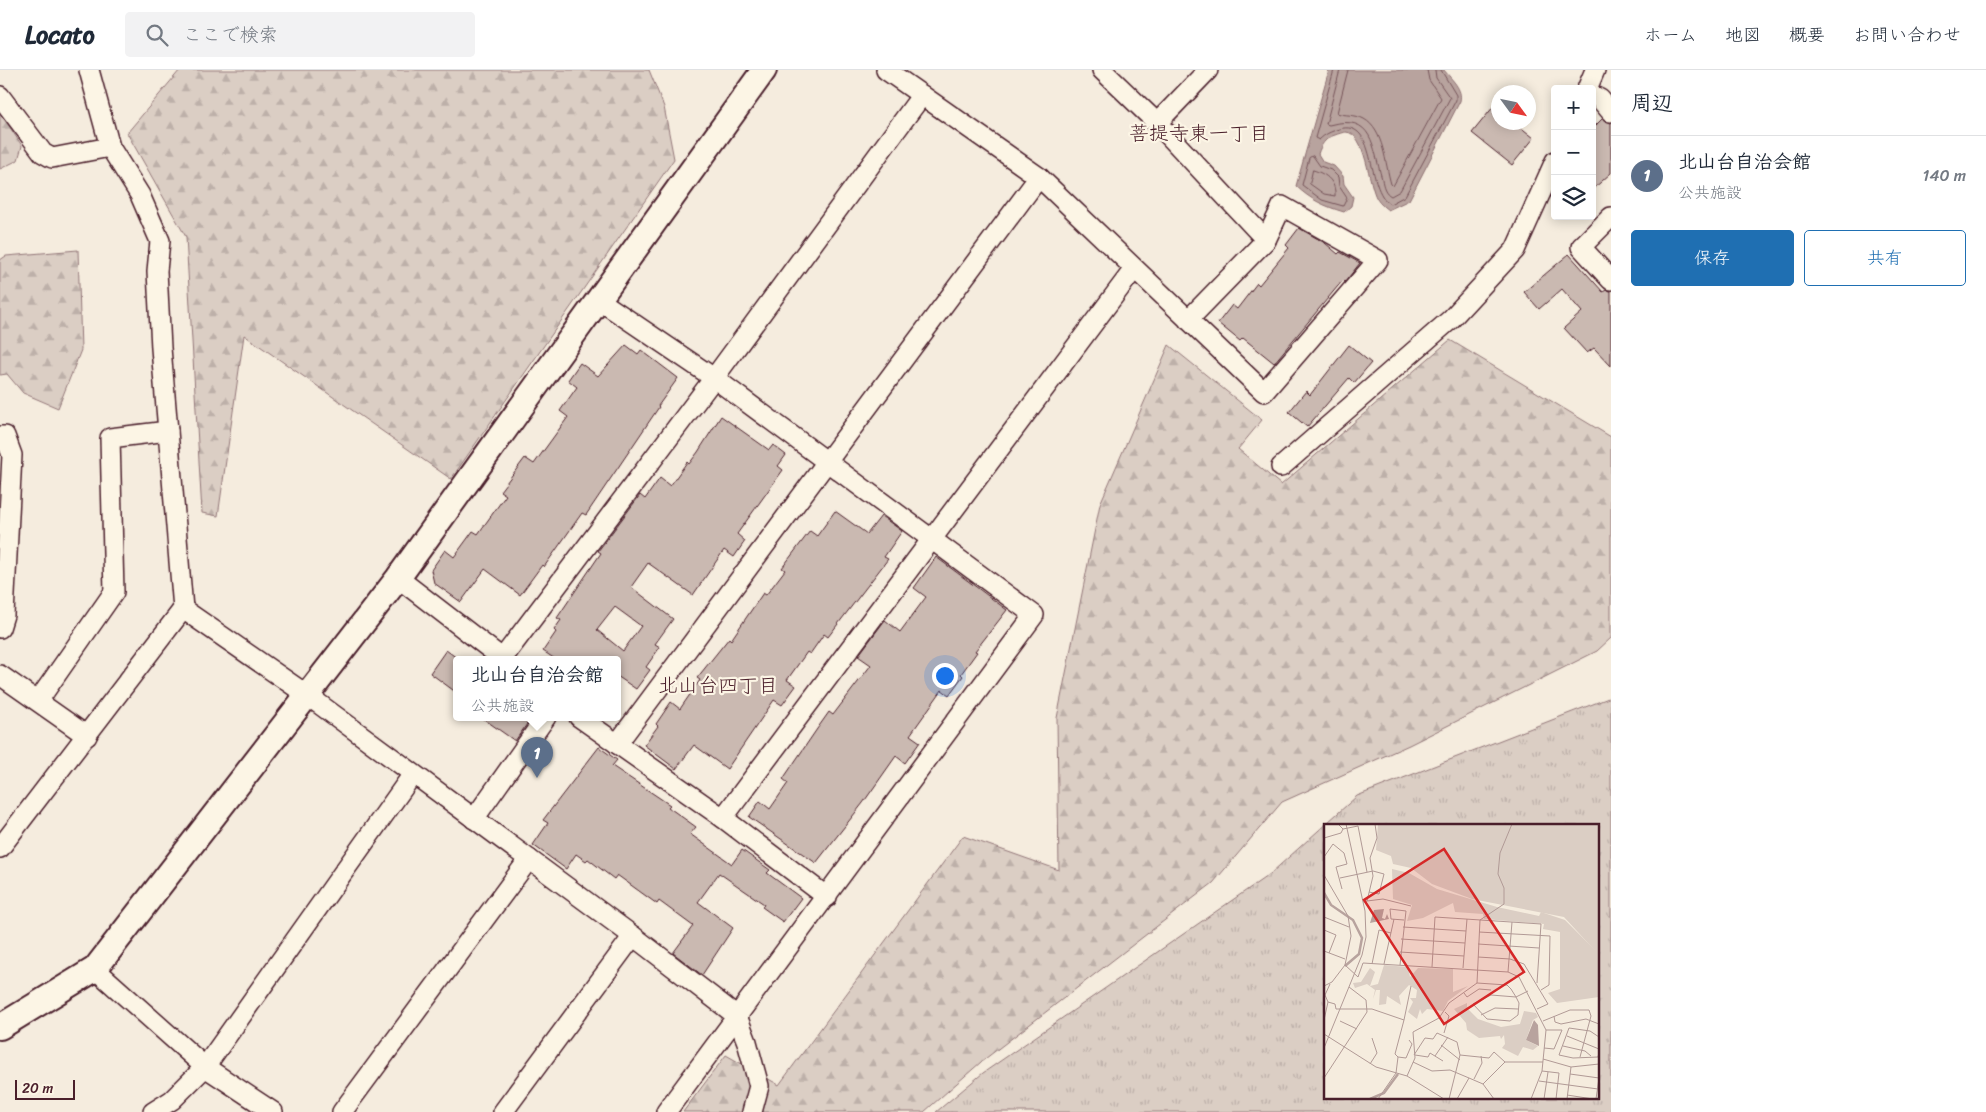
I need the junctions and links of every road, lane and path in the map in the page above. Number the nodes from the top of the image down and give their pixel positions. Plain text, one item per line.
1 (89, 70) edge
2 (764, 70) edge
3 (886, 70) edge
4 (1102, 70) edge
5 (1208, 70) edge
6 (1595, 70) edge
7 (1589, 85) edge
8 (922, 95) junction
9 (0, 96) edge
10 (1596, 97) edge
11 (1611, 112) edge
12 (1157, 123) junction
13 (110, 147) junction
14 (1551, 170) edge
15 (1039, 177) junction
16 (1611, 217) edge
17 (1266, 240) junction
18 (1134, 269) junction
19 (1611, 280) edge
20 (599, 300) junction
21 (1188, 320) junction
22 (714, 378) junction
23 (168, 431) junction
24 (0, 436) edge
25 (828, 462) junction
26 (1281, 467) dead end
27 (932, 538) junction
28 (398, 578) junction
29 (183, 609) junction
30 (0, 628) edge
31 (499, 656) edge
32 (505, 656) edge
33 (0, 675) edge
34 (307, 695) junction
35 (38, 701) junction
36 (543, 721) edge
37 (586, 721) edge
38 (87, 736) junction
39 (618, 744) junction
40 (413, 774) junction
41 (723, 818) junction
42 (474, 819) junction
43 (0, 848) edge
44 (529, 859) junction
45 (826, 897) junction
46 (633, 936) junction
47 (96, 969) junction
48 (737, 1016) junction
49 (0, 1027) edge
50 (205, 1067) junction
51 (153, 1112) edge
52 (273, 1112) edge
53 (342, 1112) edge
54 (503, 1112) edge
55 (666, 1112) edge
56 (752, 1112) edge

1 - 13 street
2 - 20 street
3 - 8 street
4 - 12 street
5 - 12 street
6 - 7 street
8 - 15 street
8 - 22 street
9 - 13 street
10 - 11 street
12 - 17 street
13 - 23 street
14 - 26 street
15 - 18 street
15 - 25 street
16 - 19 street
17 - 21 street
17 - 21 street
18 - 21 street
18 - 27 street
20 - 22 street
20 - 28 street
22 - 25 street
22 - 32 street
23 - 29 street
23 - 35 street
24 - 30 street
25 - 27 street
25 - 39 street
27 - 41 street
27 - 45 street
28 - 31 street
28 - 34 street
29 - 34 street
29 - 38 street
33 - 35 street
34 - 40 street
34 - 47 street
35 - 38 street
36 - 42 street
37 - 39 street
38 - 43 street
39 - 41 street
40 - 42 street
40 - 50 street
41 - 45 street
42 - 44 street
44 - 46 street
44 - 53 street
45 - 48 street
46 - 48 street
46 - 54 street
47 - 49 street
47 - 50 street
48 - 55 street
48 - 56 street
50 - 51 street
50 - 52 street

